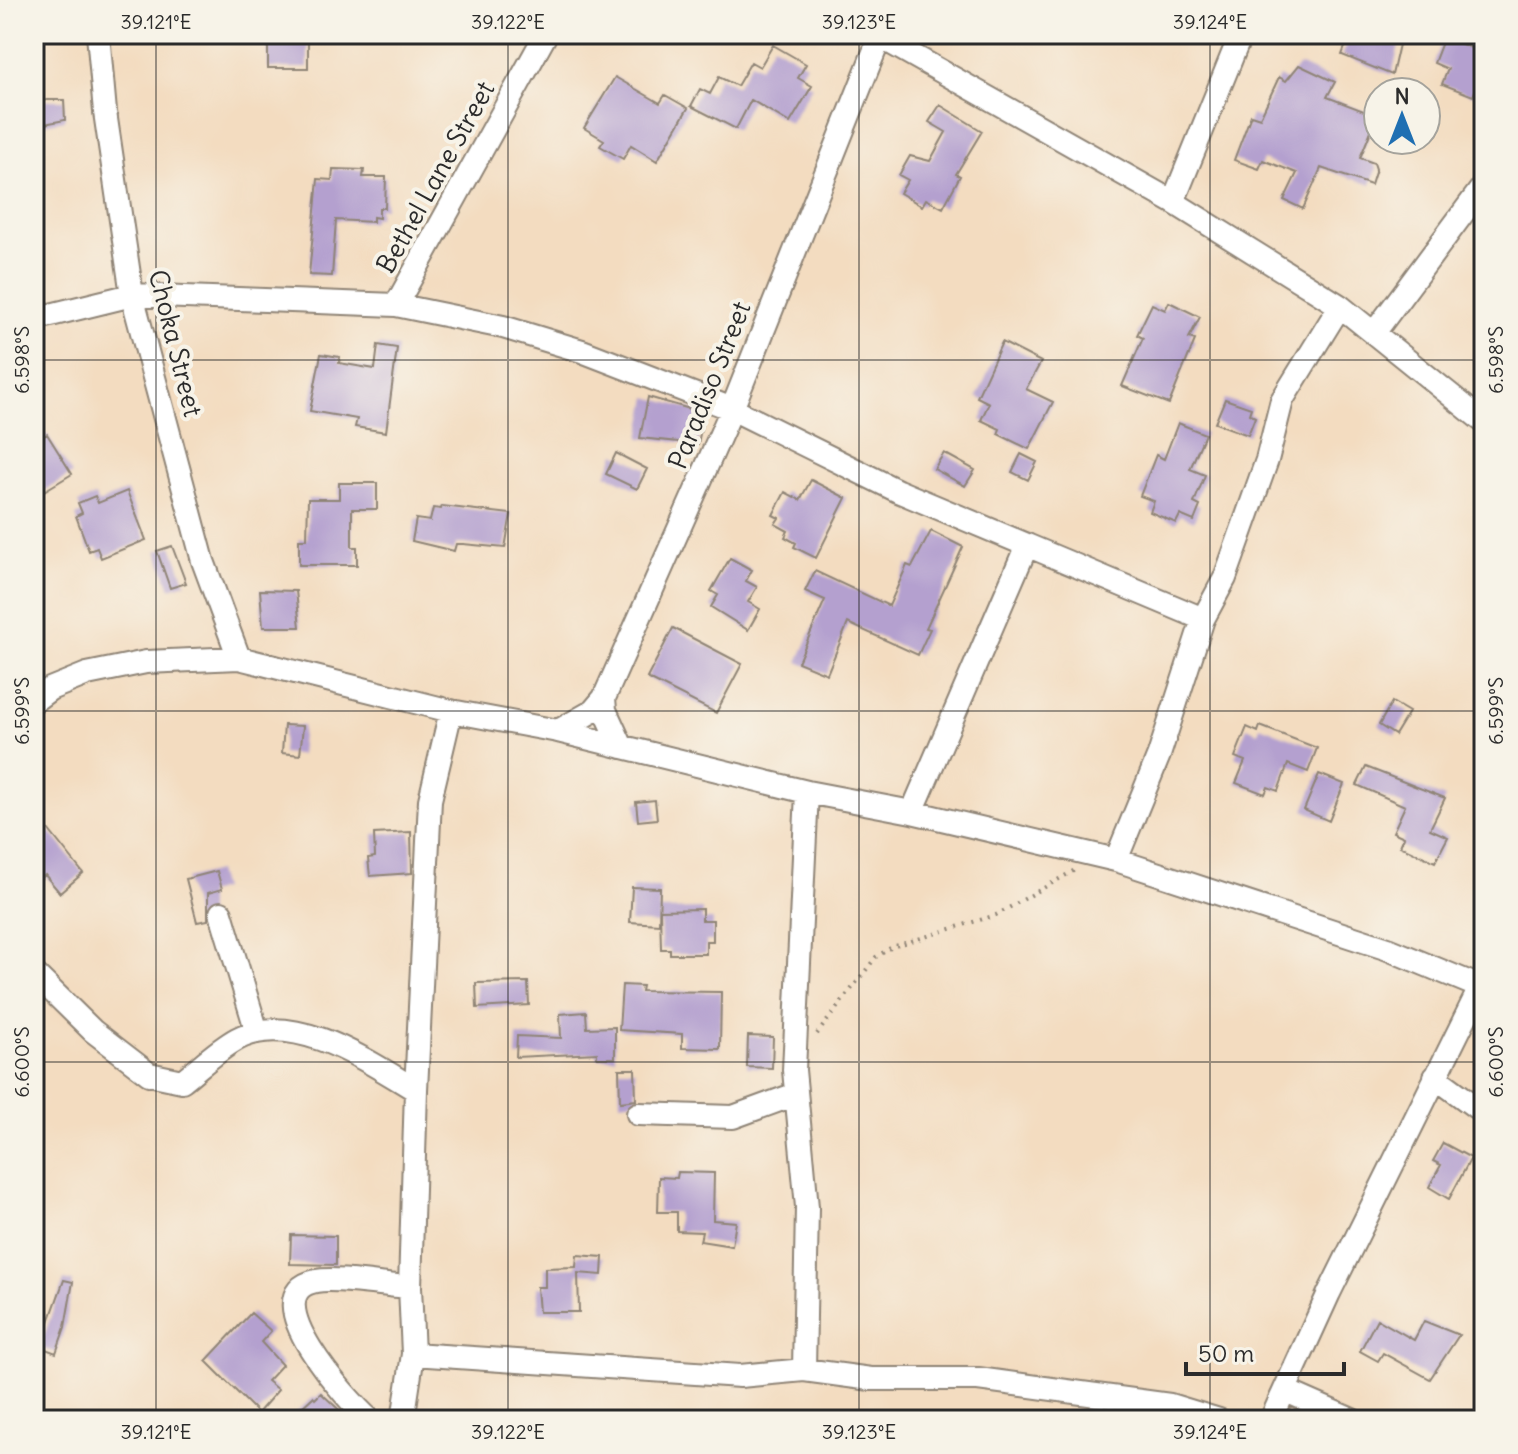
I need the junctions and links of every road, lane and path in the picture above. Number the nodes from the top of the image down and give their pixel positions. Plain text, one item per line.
1 (98, 34) edge
2 (546, 34) edge
3 (1241, 34) edge
4 (878, 36) edge
5 (1484, 185) edge
6 (1173, 202) junction
7 (132, 295) junction
8 (396, 305) junction
9 (1340, 306) junction
10 (34, 319) edge
11 (1374, 333) junction
12 (732, 409) junction
13 (1484, 422) edge
14 (1027, 545) junction
15 (1203, 619) junction
16 (239, 658) junction
17 (604, 698) junction
18 (34, 701) edge
19 (451, 711) junction
20 (558, 731) junction
21 (622, 747) junction
22 (807, 792) junction
23 (912, 812) junction
24 (1092, 856) junction
25 (1116, 860) junction
26 (221, 913) dead end
27 (34, 973) edge
28 (1482, 984) edge
29 (257, 1032) junction
30 (814, 1038) dead end
31 (1435, 1077) junction
32 (416, 1090) junction
33 (796, 1094) junction
34 (1484, 1113) edge
35 (638, 1114) dead end
36 (410, 1287) junction
37 (413, 1354) junction
38 (804, 1370) junction
39 (1286, 1391) junction
40 (370, 1420) edge
41 (403, 1420) edge
42 (1219, 1420) edge
43 (1271, 1420) edge
44 (1352, 1420) edge

1 - 7 street, Choka Street
2 - 8 street, Bethel Lane Street
3 - 6 street
4 - 6 street
4 - 12 street, Paradiso Street
5 - 11 street
6 - 9 street
7 - 8 street
7 - 10 street
7 - 16 street, Choka Street
8 - 12 street
9 - 11 street
9 - 15 street
11 - 13 street
12 - 14 street
12 - 17 street, Paradiso Street
14 - 15 street
14 - 23 street
15 - 25 street
16 - 18 street
16 - 19 street
17 - 20 street, Paradiso Street
17 - 21 street
19 - 20 street
19 - 32 street
20 - 21 street
21 - 22 street
22 - 23 street
22 - 33 street
23 - 24 street
24 - 25 street
24 - 30 path
25 - 28 street
26 - 29 street
27 - 29 street
28 - 31 street
29 - 32 street
31 - 34 street
31 - 39 street
32 - 36 street
33 - 35 street
33 - 38 street
36 - 37 street
36 - 40 street
37 - 38 street
37 - 41 street
38 - 42 street
39 - 43 street
39 - 44 street

